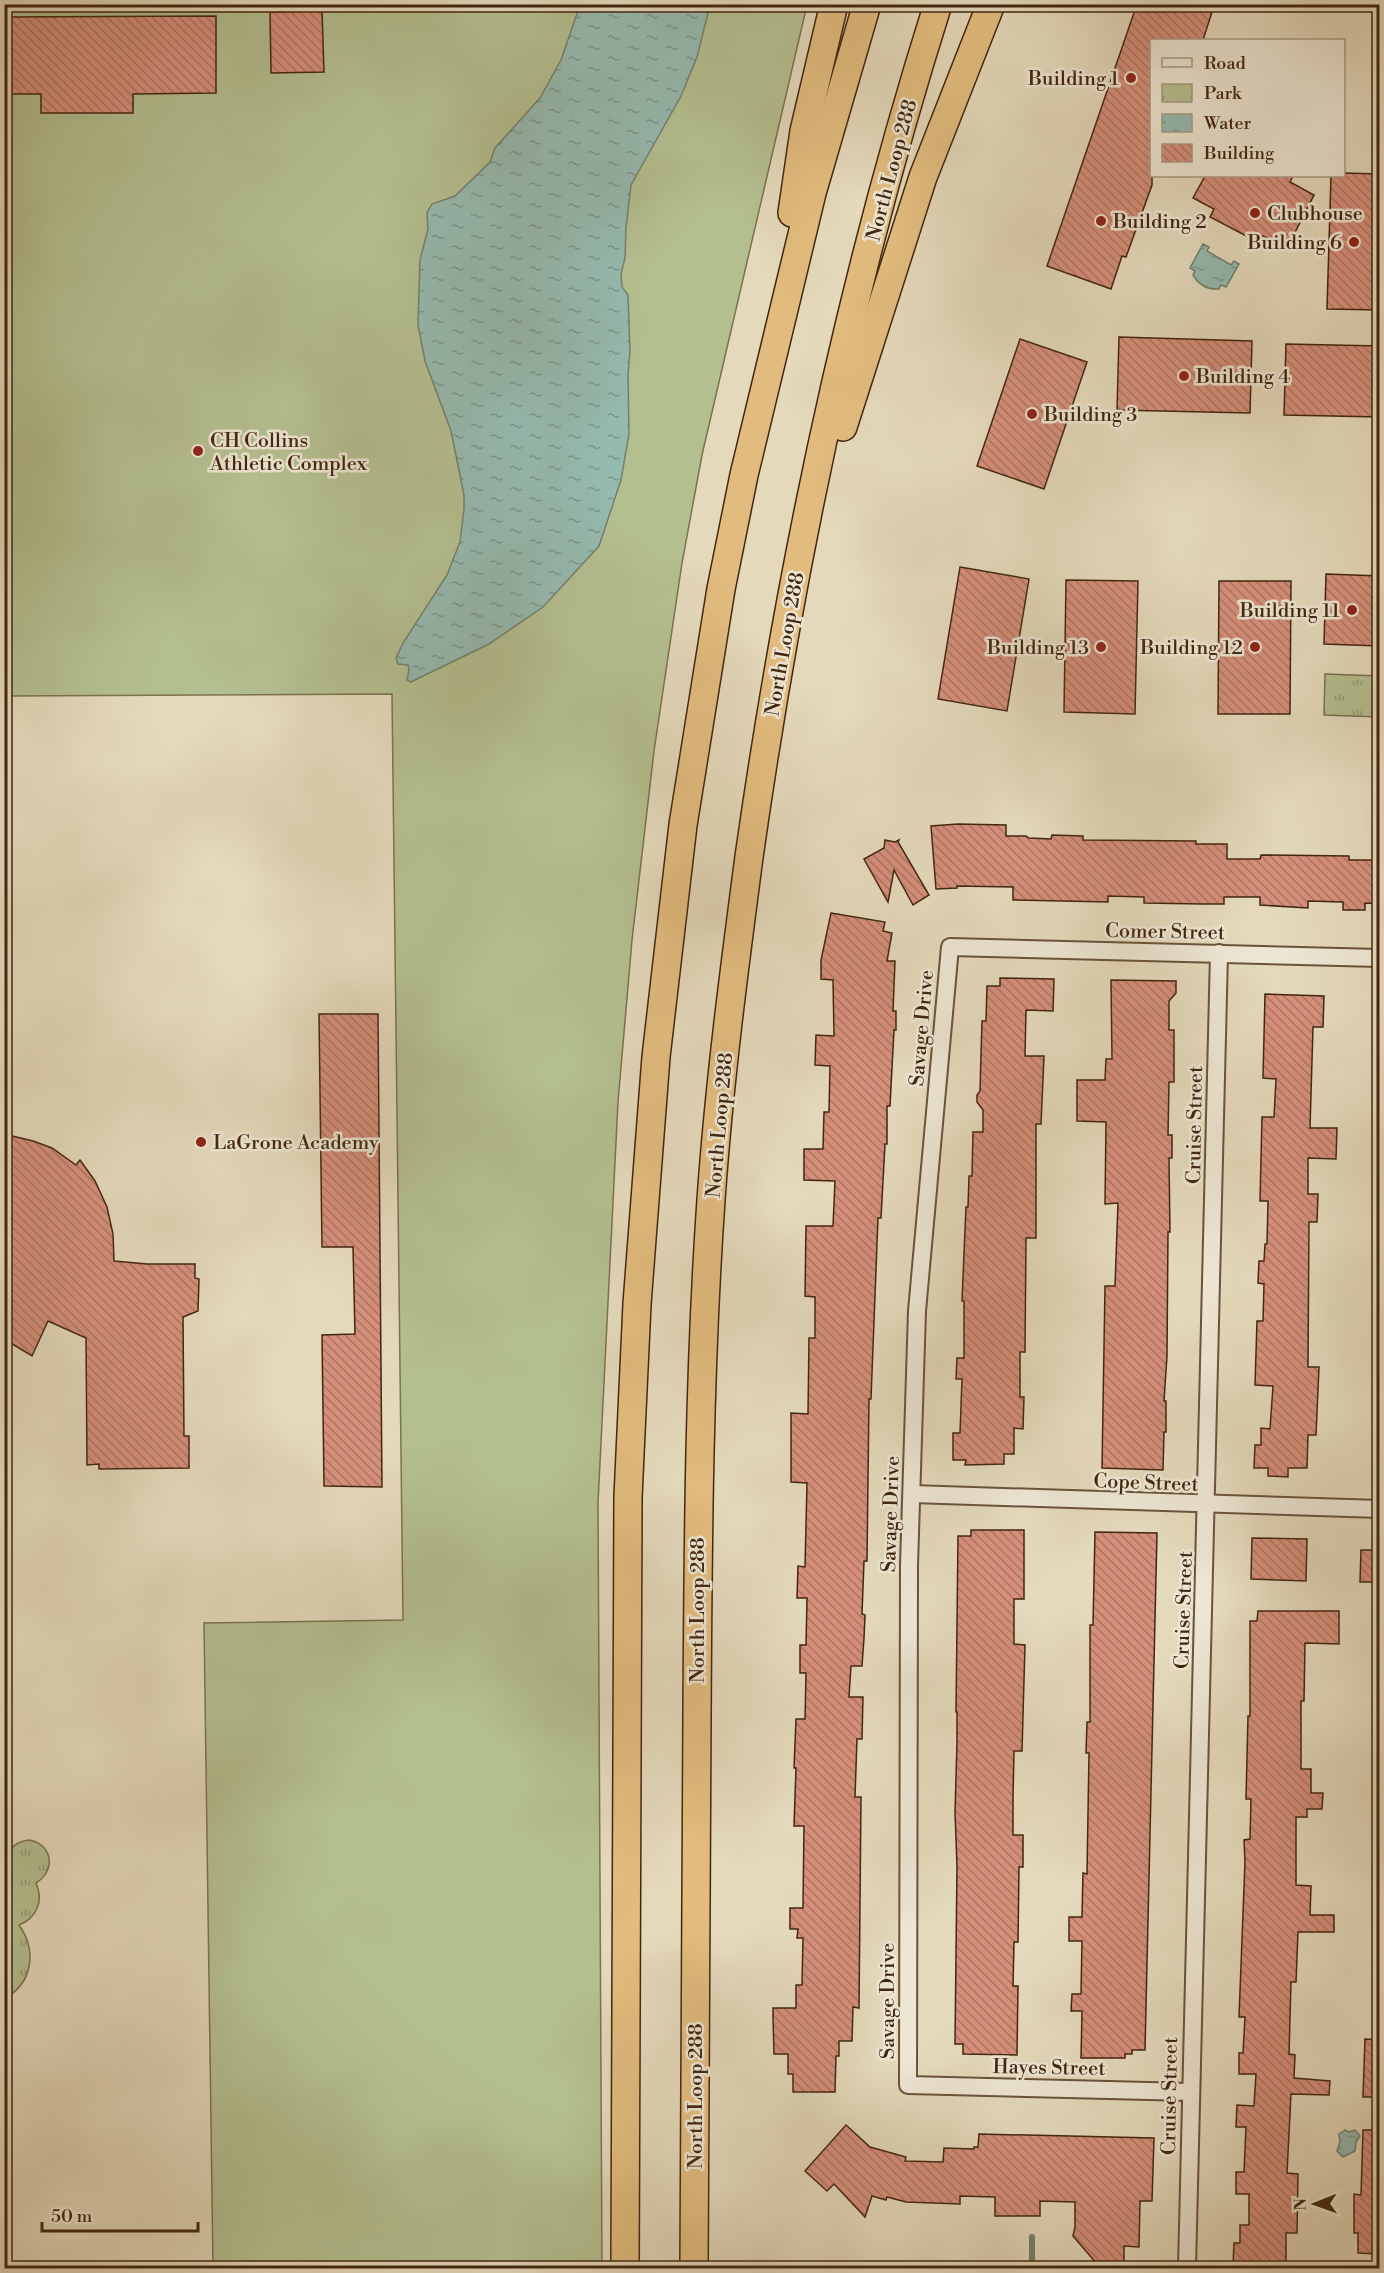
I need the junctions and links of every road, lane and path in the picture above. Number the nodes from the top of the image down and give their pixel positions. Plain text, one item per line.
1 (834, 4) edge
2 (867, 4) edge
3 (938, 4) edge
4 (991, 4) edge
5 (771, 356) junction
6 (792, 597) junction
7 (950, 947) joint
8 (1219, 953) junction
9 (1380, 958) edge
10 (912, 1494) junction
11 (1207, 1505) junction
12 (1380, 1509) edge
13 (908, 2085) joint
14 (1190, 2092) junction
15 (625, 2268) edge
16 (694, 2268) edge
17 (1187, 2268) edge

1 - 5 highway
2 - 5 highway
3 - 6 highway, North Loop 288
4 - 6 highway
5 - 15 highway
6 - 16 highway, North Loop 288
7 - 8 street, Comer Street
7 - 10 street, Savage Drive
8 - 9 street, Comer Street
8 - 11 street, Cruise Street
10 - 11 street, Cope Street
10 - 13 street, Savage Drive
11 - 12 street, Cope Street
11 - 14 street, Cruise Street
13 - 14 street, Hayes Street
14 - 17 street, Cruise Street

